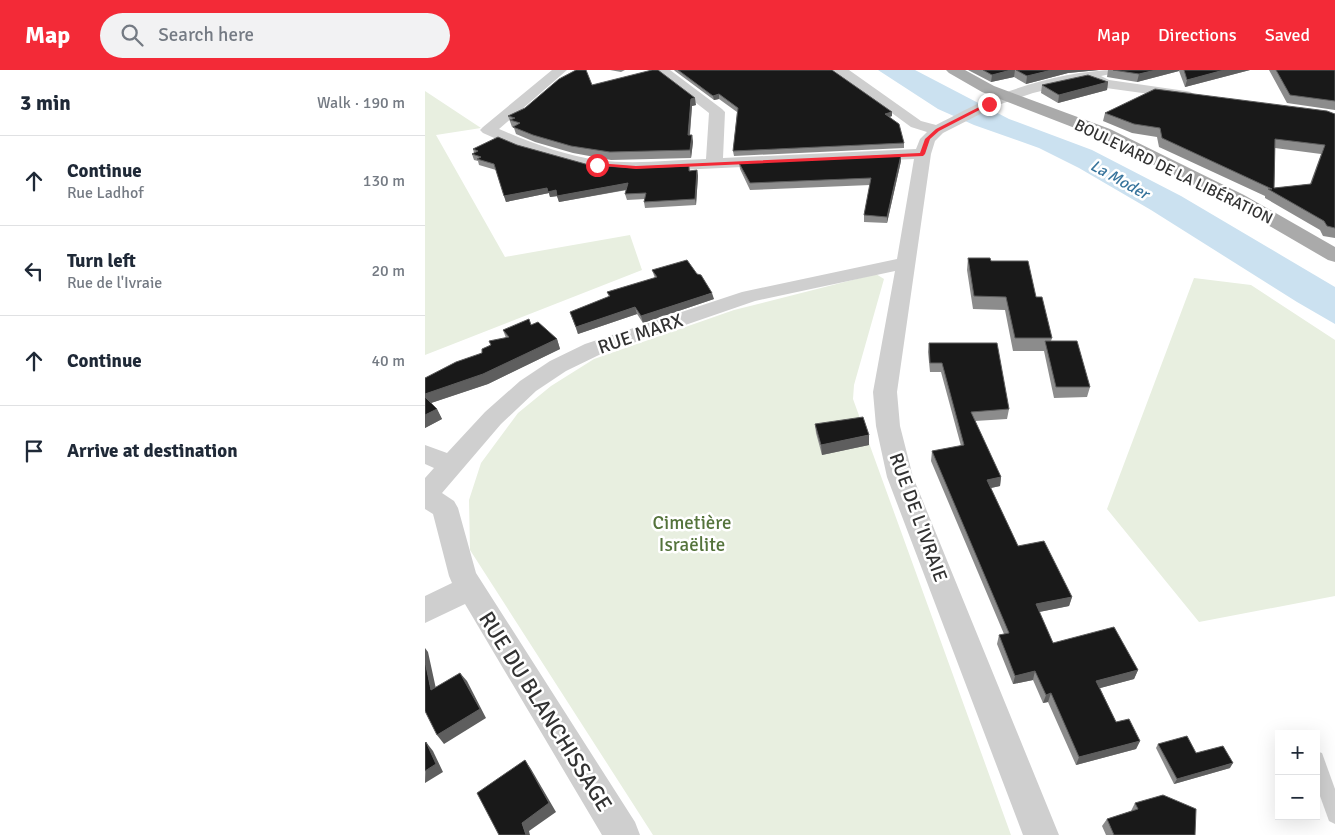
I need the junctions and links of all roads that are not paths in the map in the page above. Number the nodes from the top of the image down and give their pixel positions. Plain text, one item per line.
1 (560, 70) edge
2 (661, 70) edge
3 (840, 70) edge
4 (954, 70) edge
5 (1110, 70) edge
6 (1088, 75) junction
7 (1008, 96) junction
8 (1201, 97) edge
9 (943, 127) junction
10 (923, 154) junction
11 (714, 164) junction
12 (1335, 256) edge
13 (906, 264) junction
14 (425, 454) edge
15 (451, 465) junction
16 (425, 496) edge
17 (470, 588) junction
18 (425, 610) edge
19 (1320, 772) edge
20 (1335, 815) edge
21 (622, 835) edge
22 (1041, 835) edge

1 - 11 street
2 - 11 street
3 - 9 street
4 - 7 main road, BOULEVARD DE LA LIBÉRATION
5 - 6 street
6 - 7 street
6 - 8 street
7 - 9 street
7 - 12 main road, BOULEVARD DE LA LIBÉRATION
9 - 10 street, RUE DE L'IVRAIE
10 - 11 street
10 - 13 street, RUE DE L'IVRAIE
13 - 15 street, RUE MARX
13 - 22 street, RUE DE L'IVRAIE
14 - 15 street
15 - 16 street, RUE MARX
16 - 17 street, RUE DU BLANCHISSAGE
17 - 18 street
17 - 21 street, RUE DU BLANCHISSAGE
19 - 20 lane

